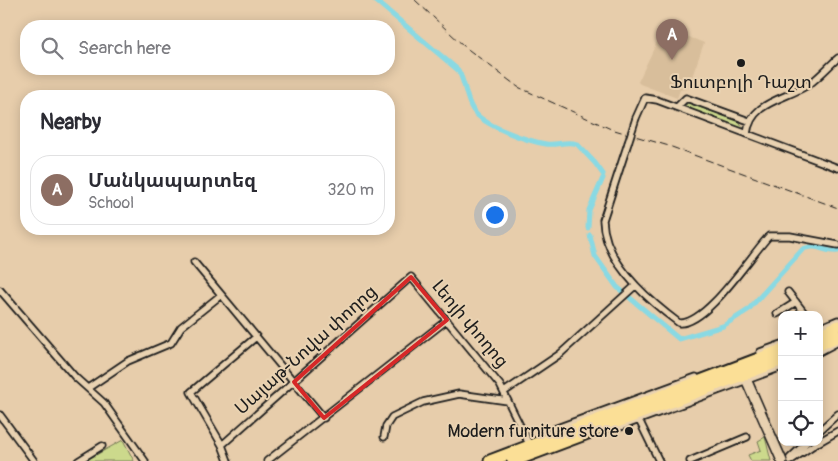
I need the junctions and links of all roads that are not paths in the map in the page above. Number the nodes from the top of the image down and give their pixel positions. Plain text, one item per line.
1 (838, 58) edge
2 (677, 107) junction
3 (749, 121) junction
4 (747, 134) junction
5 (838, 168) edge
6 (838, 245) edge
7 (194, 262) dead end
8 (411, 277) joint
9 (635, 286) junction
10 (0, 290) edge
11 (788, 292) dead end
12 (221, 295) junction
13 (796, 302) junction
14 (803, 311) edge
15 (777, 314) dead end
16 (447, 320) junction
17 (838, 320) edge
18 (838, 326) edge
19 (823, 332) edge
20 (823, 334) edge
21 (823, 335) edge
22 (838, 336) edge
23 (256, 338) junction
24 (838, 342) edge
25 (778, 347) edge
26 (823, 350) edge
27 (778, 352) edge
28 (778, 361) edge
29 (778, 367) edge
30 (742, 371) junction
31 (294, 382) junction
32 (88, 388) junction
33 (504, 392) junction
34 (508, 401) junction
35 (838, 414) edge
36 (1, 416) edge
37 (324, 418) junction
38 (639, 420) junction
39 (823, 427) edge
40 (838, 431) edge
41 (384, 437) dead end
42 (747, 438) dead end
43 (823, 440) edge
44 (222, 445) junction
45 (102, 446) dead end
46 (803, 446) edge
47 (812, 446) edge
48 (538, 450) edge
49 (34, 461) edge
50 (78, 461) edge
51 (145, 461) edge
52 (228, 461) edge
53 (267, 461) edge
54 (490, 461) edge
55 (513, 461) edge
56 (659, 461) edge
57 (690, 461) edge
58 (782, 461) edge
59 (788, 461) edge

1 - 3 street
2 - 3 street
2 - 4 street
2 - 9 street, bridge
3 - 4 street
4 - 5 street
6 - 9 street
7 - 12 street
8 - 16 street, Լեոյի փողոց
8 - 31 street, Սայաթ-Նովա փողոց
9 - 33 street, Լեոյի փողոց
10 - 32 street
11 - 13 street
12 - 23 street
12 - 32 street
13 - 14 street
13 - 15 street
16 - 33 street, Լեոյի փողոց
16 - 37 street
17 - 19 street
18 - 20 highway
21 - 22 highway
23 - 31 street
23 - 44 street
24 - 26 street
25 - 30 street
27 - 30 highway
28 - 30 highway
29 - 30 street
30 - 38 street
30 - 48 highway
30 - 58 street
31 - 37 street
31 - 44 street, Սայաթ-Նովա փողոց
32 - 51 street
33 - 34 street, Լեոյի փողոց
34 - 41 street
34 - 48 street, Լեոյի փողոց
35 - 39 street
36 - 49 street
37 - 53 street
38 - 48 street
38 - 56 street
40 - 43 street
42 - 57 street
44 - 52 street
45 - 50 street
46 - 59 street
47 - 59 street
48 - 54 highway
48 - 55 highway

